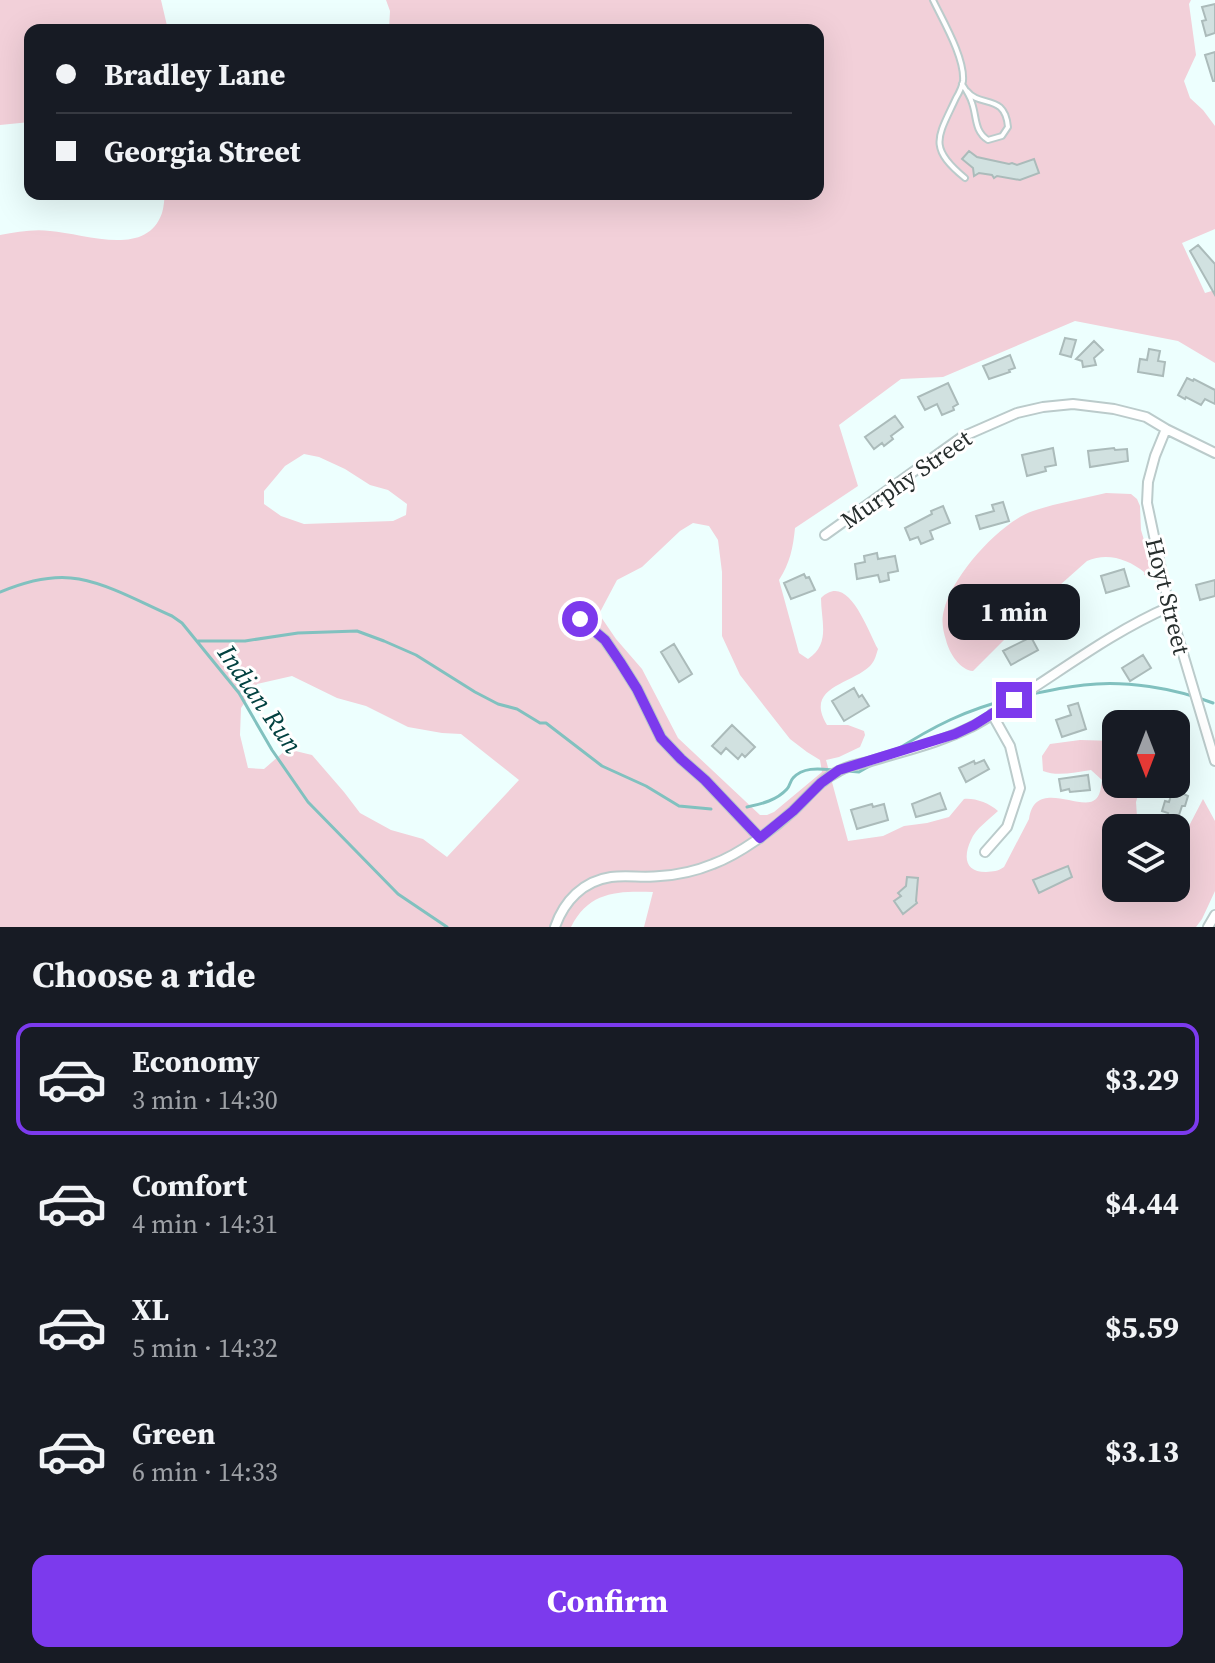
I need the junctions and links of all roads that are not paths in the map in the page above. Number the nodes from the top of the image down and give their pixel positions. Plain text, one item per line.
1 (933, 0) edge
2 (962, 84) junction
3 (967, 91) junction
4 (965, 178) dead end
5 (1166, 429) junction
6 (1215, 453) edge
7 (825, 535) dead end
8 (1169, 607) junction
9 (580, 619) dead end
10 (992, 714) junction
11 (1215, 761) edge
12 (760, 838) junction
13 (985, 852) dead end
14 (1215, 915) edge
15 (555, 927) edge
16 (1208, 927) edge

1 - 2 lane
2 - 3 lane
2 - 4 lane
3 - 3 lane
5 - 6 street, Murphy Street
5 - 7 street, Murphy Street
5 - 8 street, Hoyt Street
8 - 10 street
8 - 11 street, Hoyt Street
9 - 12 street
10 - 12 street
10 - 13 street
12 - 15 street
14 - 16 street

